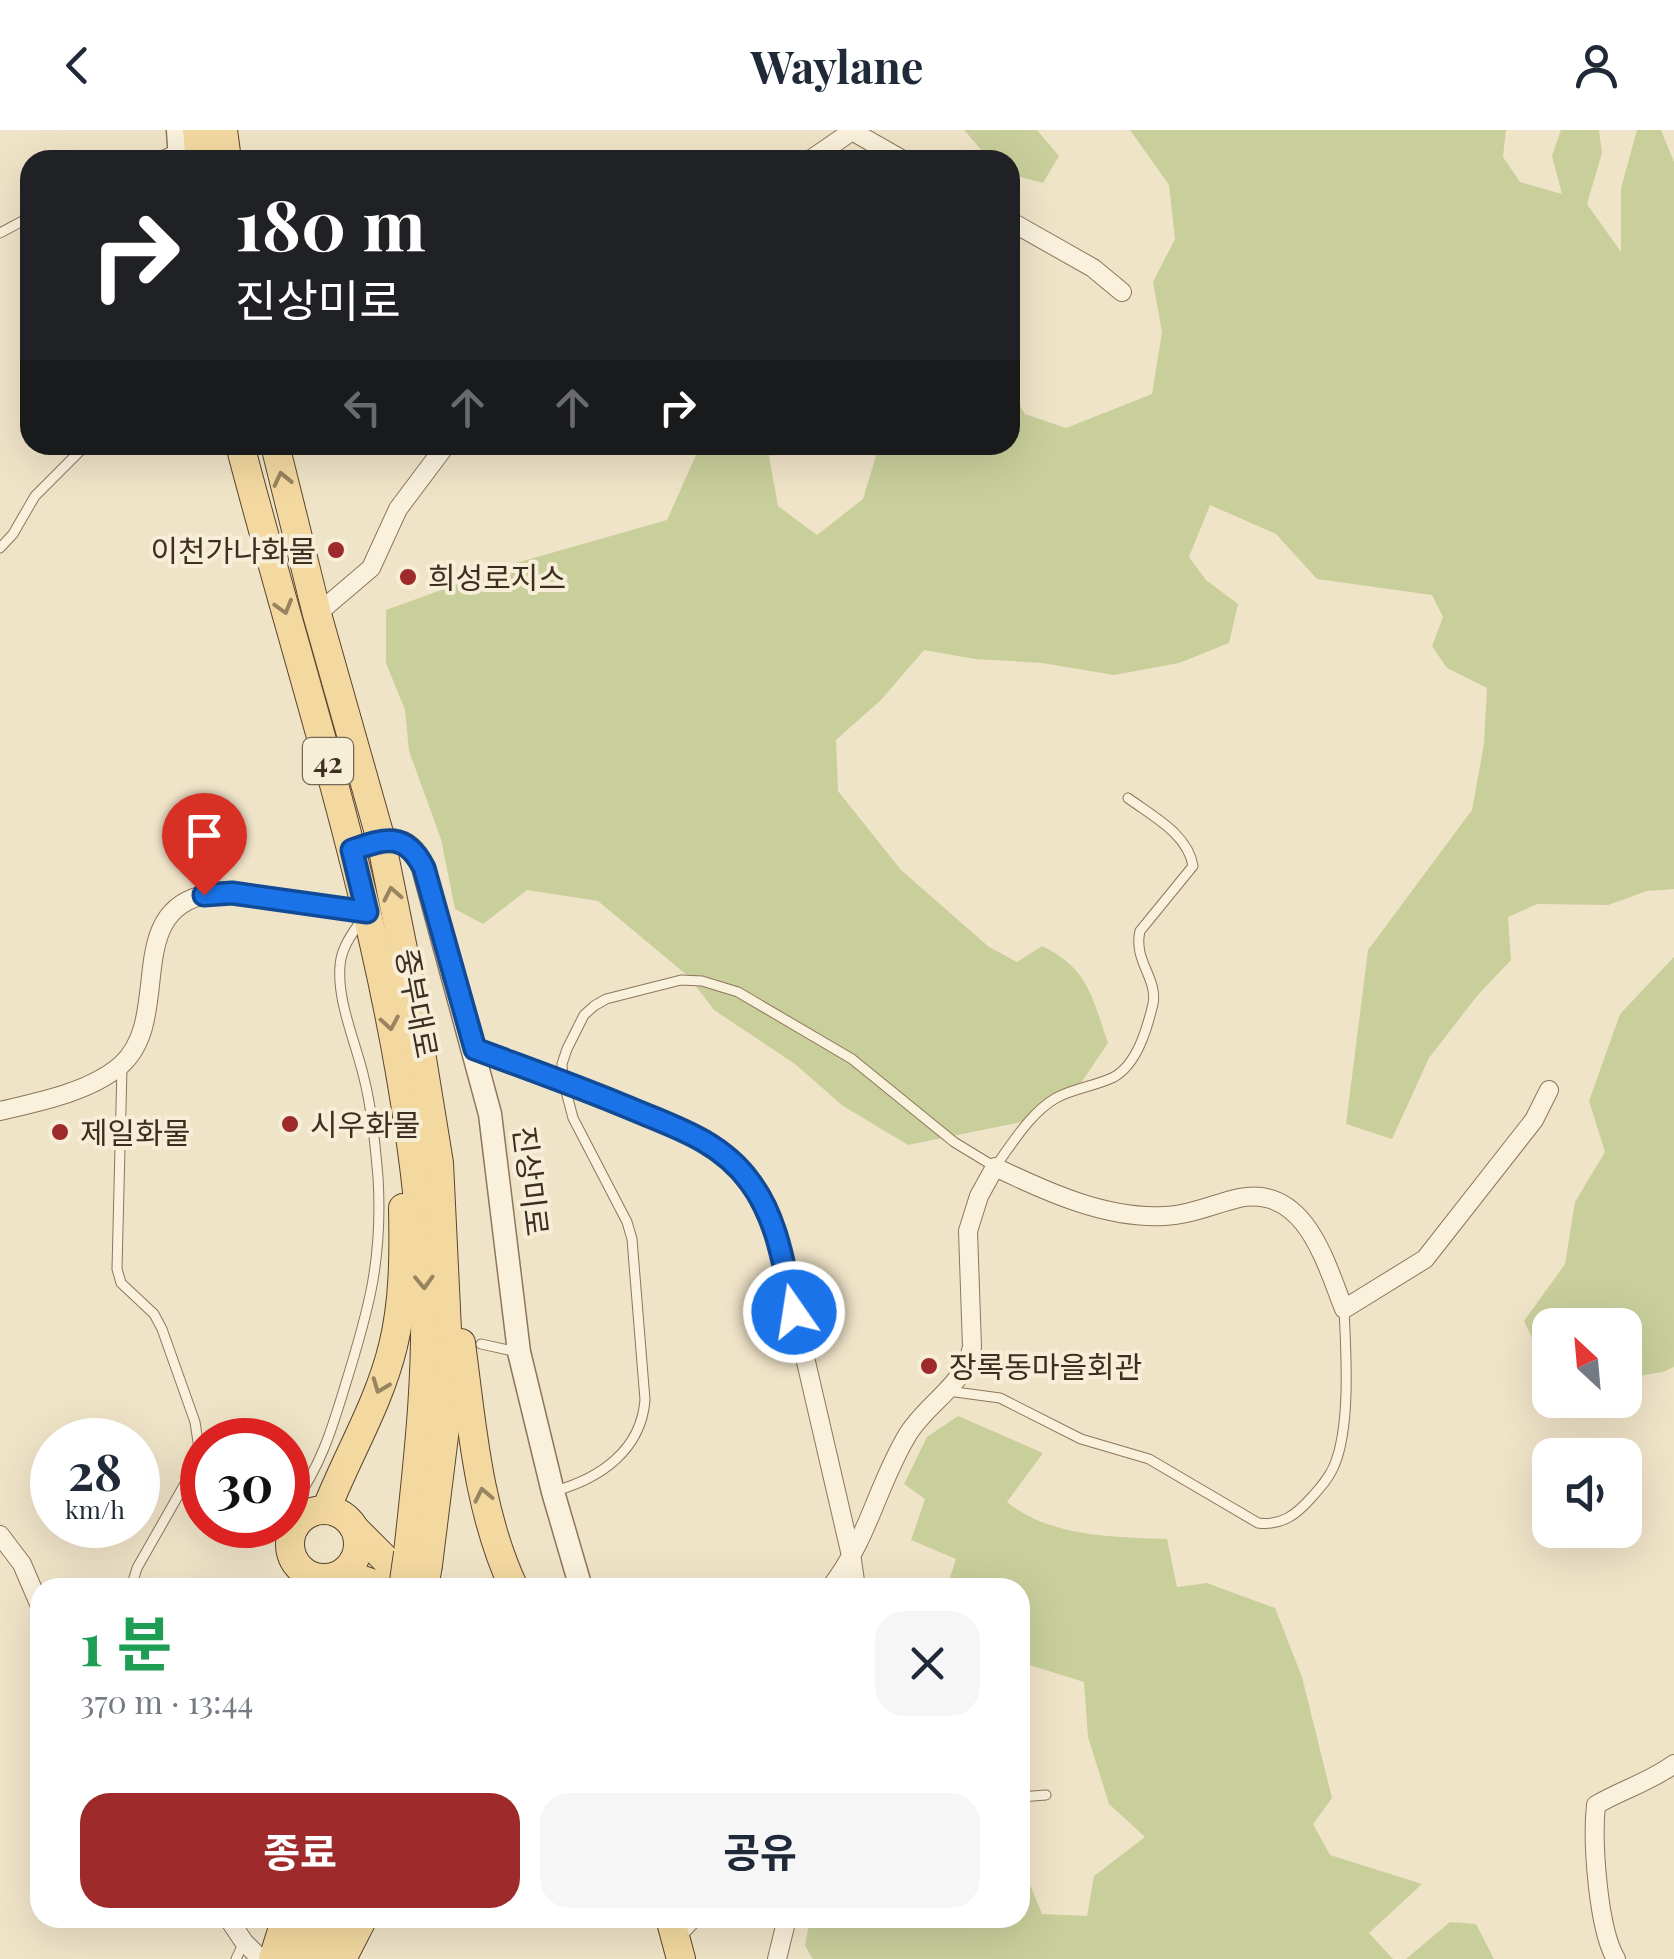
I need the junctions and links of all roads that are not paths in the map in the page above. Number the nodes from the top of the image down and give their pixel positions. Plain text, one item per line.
1 (824, 150) edge
2 (885, 150) edge
3 (1020, 227) edge
4 (1122, 292) dead end
5 (76, 455) edge
6 (243, 455) edge
7 (277, 455) edge
8 (438, 455) edge
9 (1, 546) edge
10 (317, 614) junction
11 (1128, 798) dead end
12 (381, 840) junction
13 (352, 850) junction
14 (367, 912) junction
15 (475, 1049) junction
16 (122, 1064) junction
17 (562, 1080) junction
18 (400, 1082) junction
19 (1549, 1090) dead end
20 (0, 1111) edge
21 (439, 1163) junction
22 (995, 1167) junction
23 (370, 1308) junction
24 (1344, 1309) junction
25 (384, 1312) dead end
26 (481, 1344) dead end
27 (519, 1352) junction
28 (948, 1391) junction
29 (194, 1418) edge
30 (553, 1492) junction
31 (310, 1494) edge
32 (180, 1495) edge
33 (310, 1500) edge
34 (310, 1508) edge
35 (356, 1530) junction
36 (0, 1536) edge
37 (852, 1560) junction
38 (296, 1568) edge
39 (422, 1573) edge
40 (336, 1577) junction
41 (134, 1578) edge
42 (358, 1578) edge
43 (510, 1578) edge
44 (578, 1578) edge
45 (838, 1578) edge
46 (855, 1578) edge
47 (30, 1583) edge
48 (1674, 1764) edge
49 (1046, 1795) dead end
50 (1030, 1796) edge
51 (235, 1928) edge
52 (276, 1928) edge
53 (307, 1928) edge
54 (332, 1928) edge
55 (359, 1928) edge
56 (784, 1928) edge
57 (252, 1953) edge
58 (294, 1959) edge
59 (318, 1959) edge
60 (342, 1959) edge
61 (776, 1959) edge
62 (1616, 1959) edge

1 - 2 street
3 - 4 street
5 - 9 lane
6 -> 13 main road, 중부대로 / 42
10 -> 7 main road, 중부대로 / 42
8 - 10 street
10 - 12 main road, 중부대로 / 42
11 - 22 lane
12 - 13 street
12 - 15 street, 진상미로
21 -> 12 main road, 중부대로 / 42
13 - 14 main road, 중부대로 / 42
14 - 16 street
14 -> 18 main road, 중부대로 / 42
14 - 23 lane
15 - 17 street
15 - 27 street, 진상미로
16 - 20 street
16 - 29 lane
17 - 22 lane
17 - 30 lane
17 - 37 street
18 -> 33 main road
18 -> 39 main road, 중부대로 / 42
19 - 24 street
21 - 39 main road, 중부대로 / 42
43 -> 21 main road
22 - 24 street
22 - 28 street
23 - 25 lane
23 - 31 lane
24 - 28 lane
26 - 27 lane
27 - 30 street, 진상미로
28 - 37 street
30 - 44 street, 진상미로
32 - 41 lane
34 - 35 main road
35 - 39 main road
35 - 40 main road
36 - 47 street
37 - 45 street
37 - 46 street
38 - 40 main road
40 - 42 main road
48 - 62 street
49 - 50 lane
51 - 57 street
52 - 57 main road
53 - 58 main road
54 - 59 main road
55 - 60 main road
56 - 61 street

